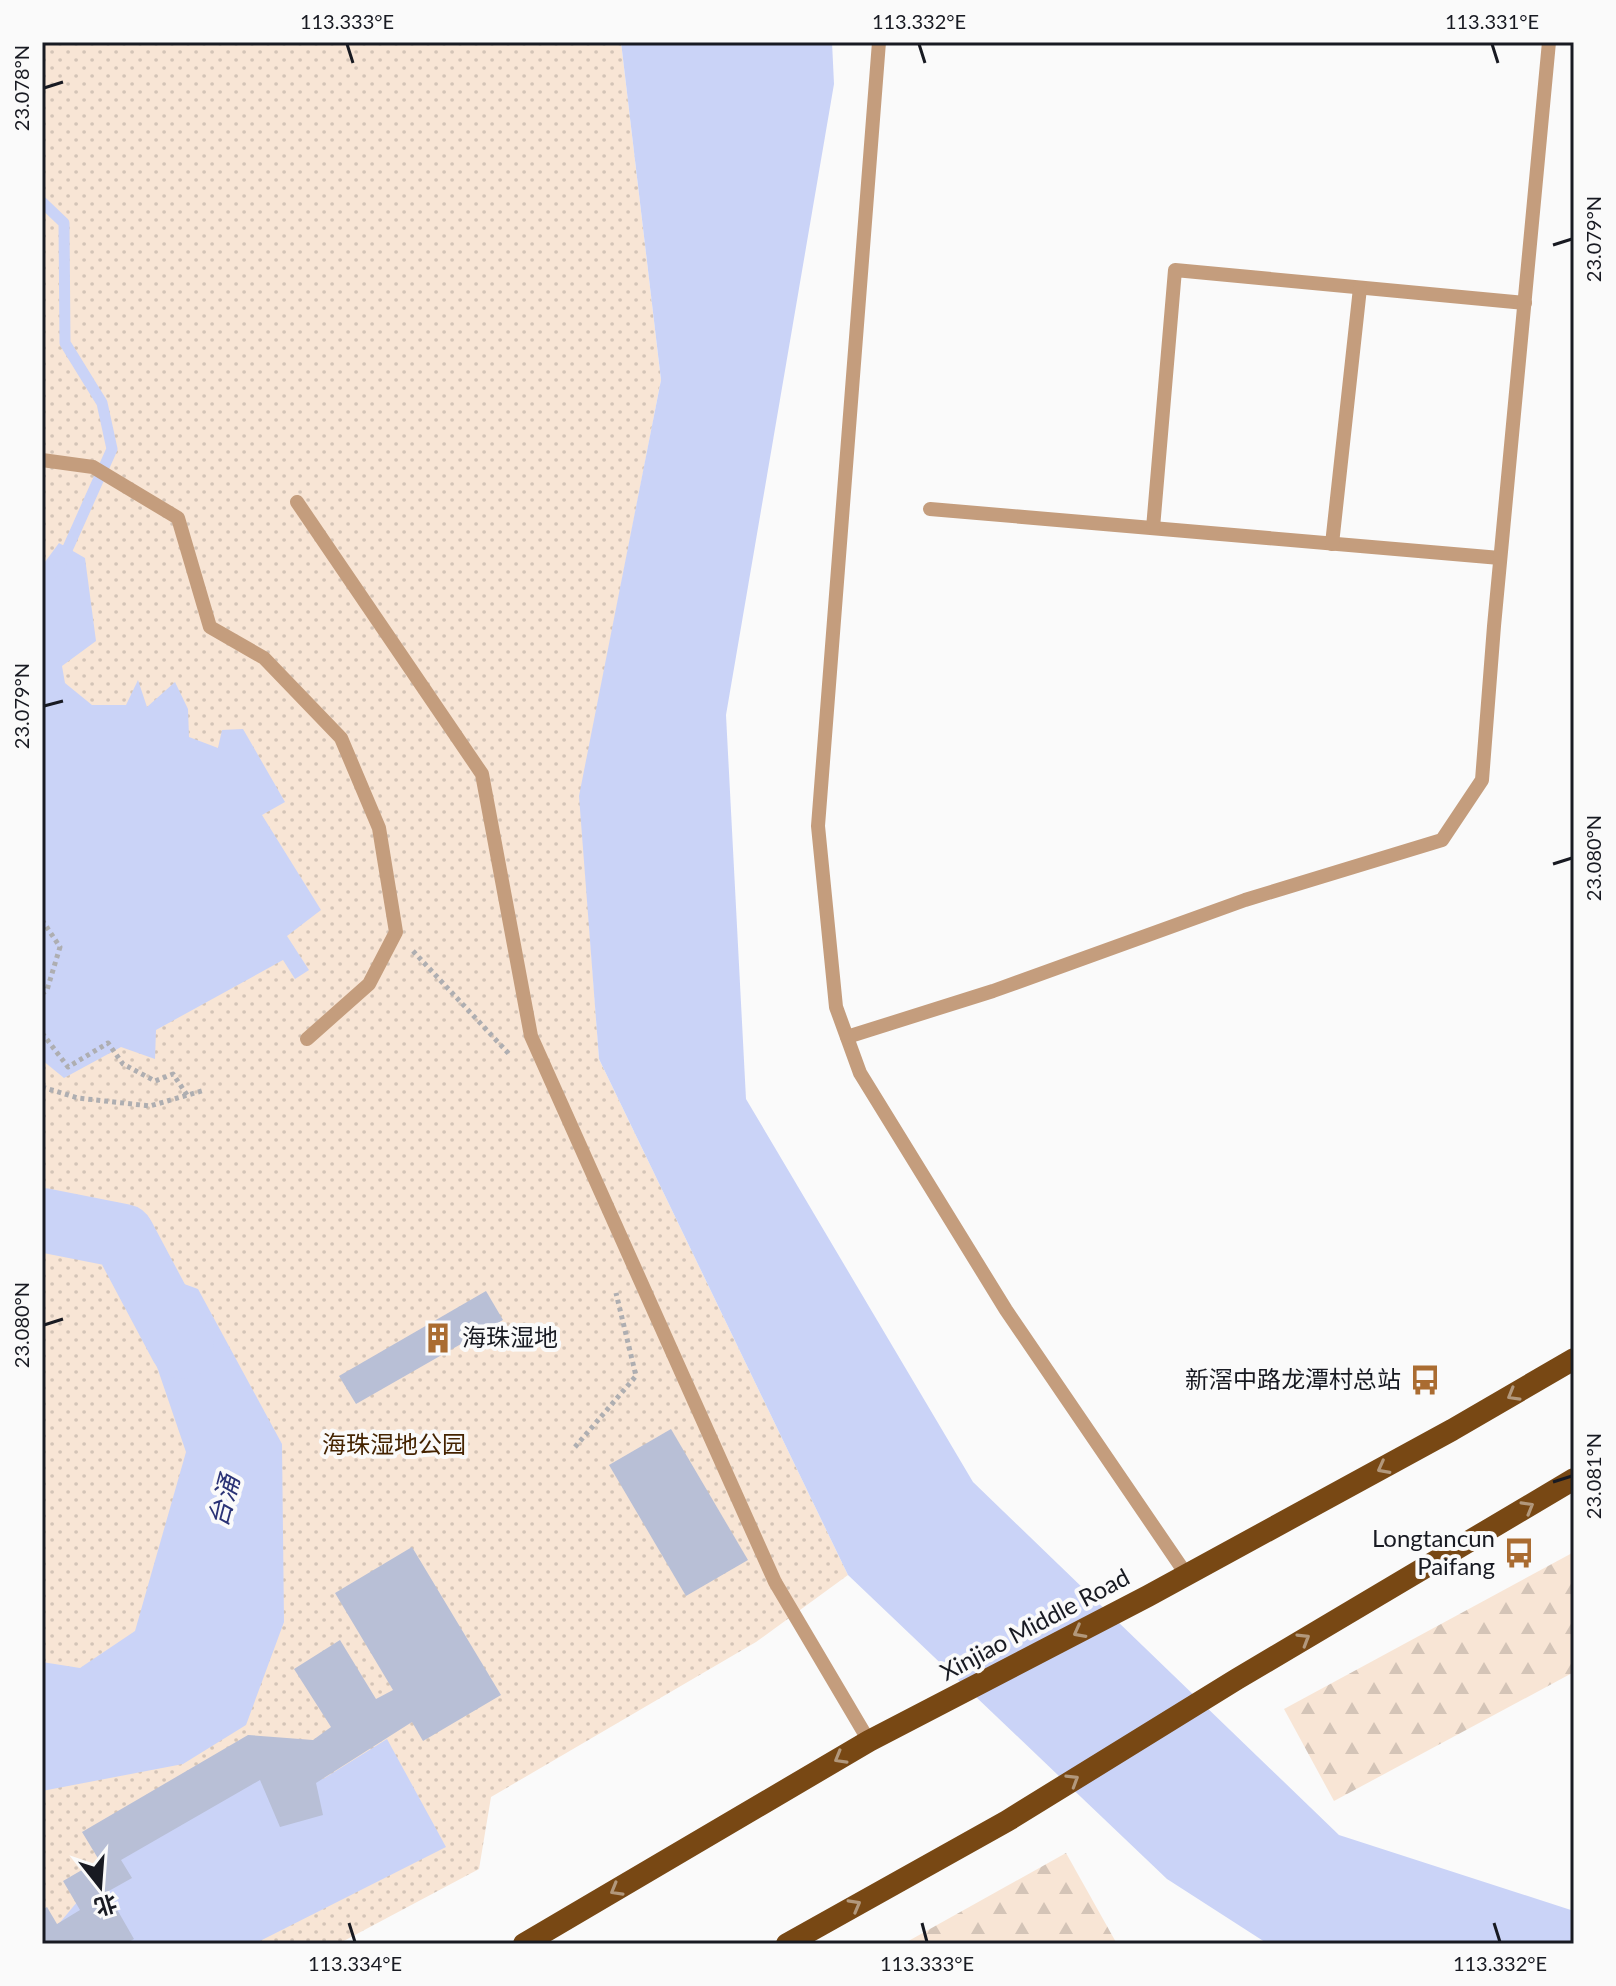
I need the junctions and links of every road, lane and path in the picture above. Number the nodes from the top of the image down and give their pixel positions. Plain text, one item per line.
1 (879, 42) edge
2 (1549, 42) edge
3 (1360, 288) junction
4 (1525, 303) junction
5 (42, 460) edge
6 (297, 502) dead end
7 (930, 509) dead end
8 (1153, 528) junction
9 (1332, 544) junction
10 (1500, 558) junction
11 (42, 920) edge
12 (396, 932) junction
13 (42, 994) edge
14 (42, 1033) edge
15 (847, 1037) junction
16 (307, 1039) dead end
17 (518, 1063) dead end
18 (42, 1087) edge
19 (205, 1090) dead end
20 (187, 1095) junction
21 (614, 1289) dead end
22 (1574, 1359) edge
23 (575, 1447) dead end
24 (1574, 1479) edge
25 (1186, 1574) junction
26 (869, 1741) junction
27 (524, 1944) edge
28 (787, 1944) edge

1 - 15 lane
2 - 4 lane
3 - 4 lane
3 - 8 lane
3 - 9 lane
4 - 10 lane
5 - 12 lane
6 - 26 lane
7 - 8 lane
8 - 9 lane
9 - 10 lane
10 - 15 lane
11 - 13 path
12 - 16 lane
12 - 17 path
14 - 20 path
15 - 25 lane
18 - 20 path
19 - 20 path
21 - 23 path
22 -> 25 highway, Xinjiao Middle Road
28 -> 24 highway
25 -> 26 highway, Xinjiao Middle Road
26 -> 27 highway, Xinjiao Middle Road

